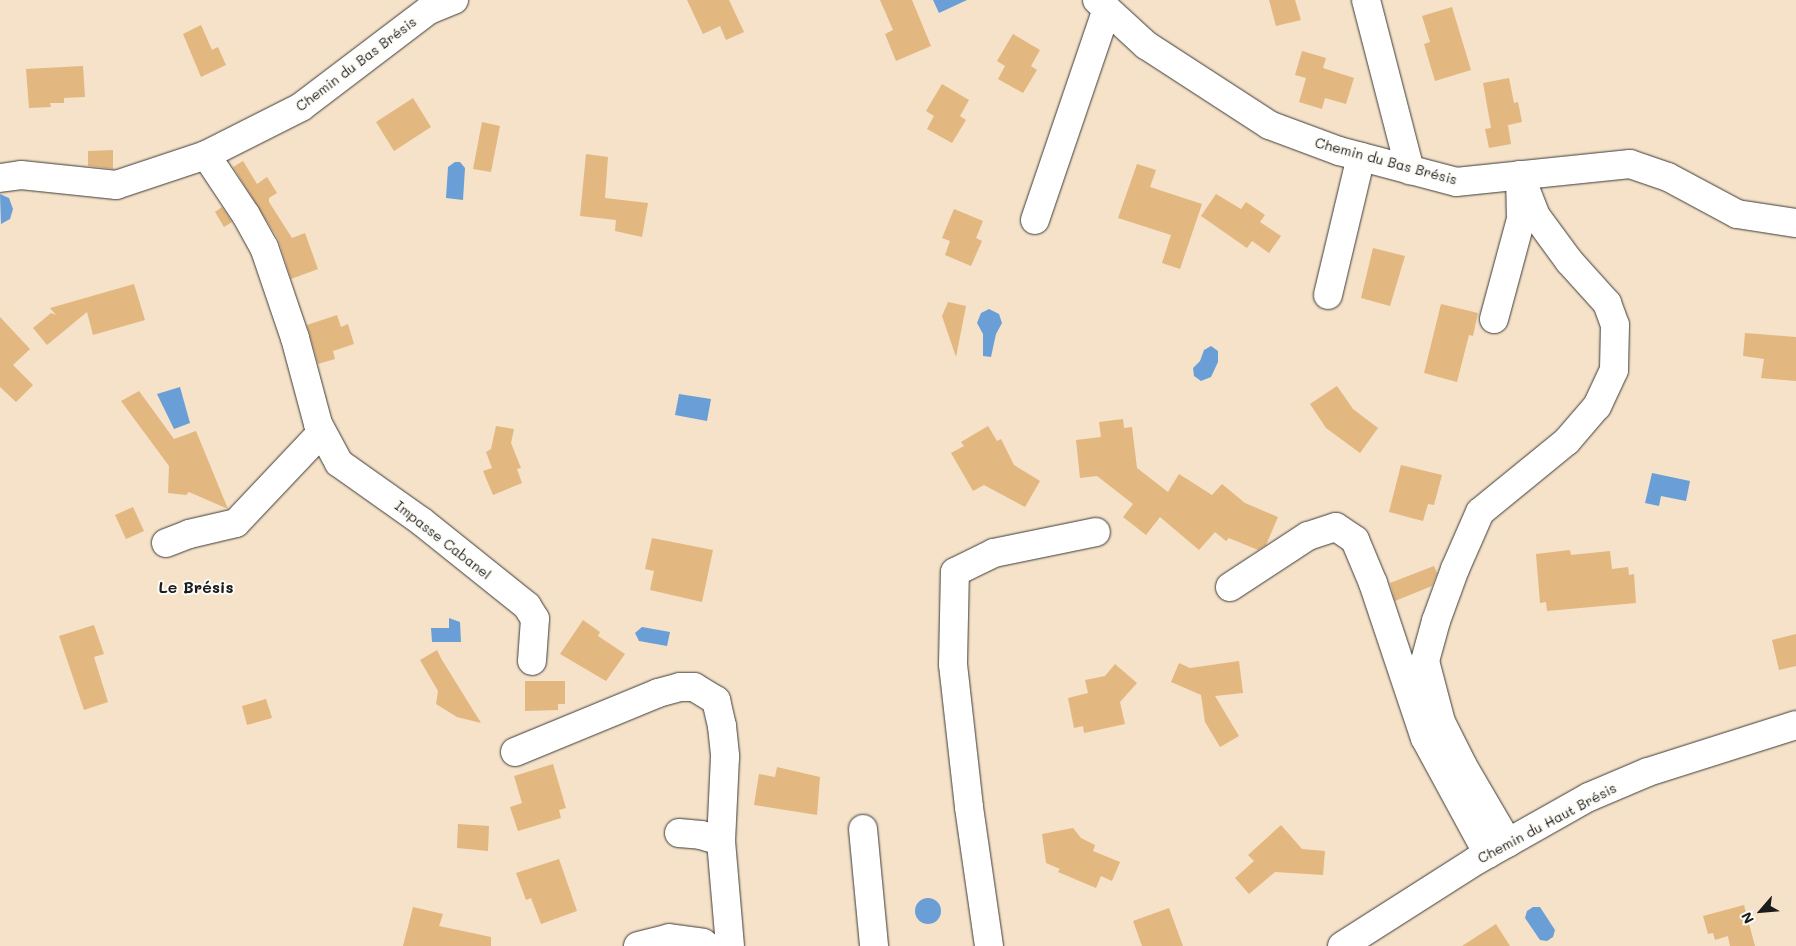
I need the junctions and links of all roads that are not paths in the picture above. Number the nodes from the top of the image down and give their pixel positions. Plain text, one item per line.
1 (454, 0) edge
2 (1366, 0) edge
3 (1102, 5) edge
4 (206, 155) junction
5 (1361, 157) junction
6 (1410, 170) junction
7 (1520, 175) junction
8 (0, 178) edge
9 (1035, 220) dead end
10 (1796, 223) edge
11 (1328, 295) dead end
12 (1494, 319) dead end
13 (322, 432) junction
14 (1096, 532) dead end
15 (166, 543) dead end
16 (1230, 586) dead end
17 (532, 661) dead end
18 (1796, 724) edge
19 (515, 752) dead end
20 (863, 829) dead end
21 (679, 833) dead end
22 (721, 841) junction
23 (1498, 848) junction
24 (638, 946) edge
25 (708, 946) edge
26 (730, 946) edge
27 (874, 946) edge
28 (989, 946) edge
29 (1342, 946) edge

1 - 4 street, Chemin du Bas Brésis
2 - 6 street
3 - 5 street, Chemin du Bas Brésis
3 - 9 street
4 - 8 street, Chemin du Bas Brésis
4 - 13 street, Impasse Cabanel
5 - 6 street, Chemin du Bas Brésis
5 - 11 street
6 - 7 street, Chemin du Bas Brésis
7 - 10 street, Chemin du Bas Brésis
7 - 12 street
7 - 23 street
13 - 15 street
13 - 17 street, Impasse Cabanel
14 - 28 street
16 - 23 street
18 - 23 street, Chemin du Haut Brésis
19 - 22 street
20 - 27 street
21 - 22 street
22 - 26 street
23 - 29 street, Chemin du Haut Brésis
24 - 25 street

